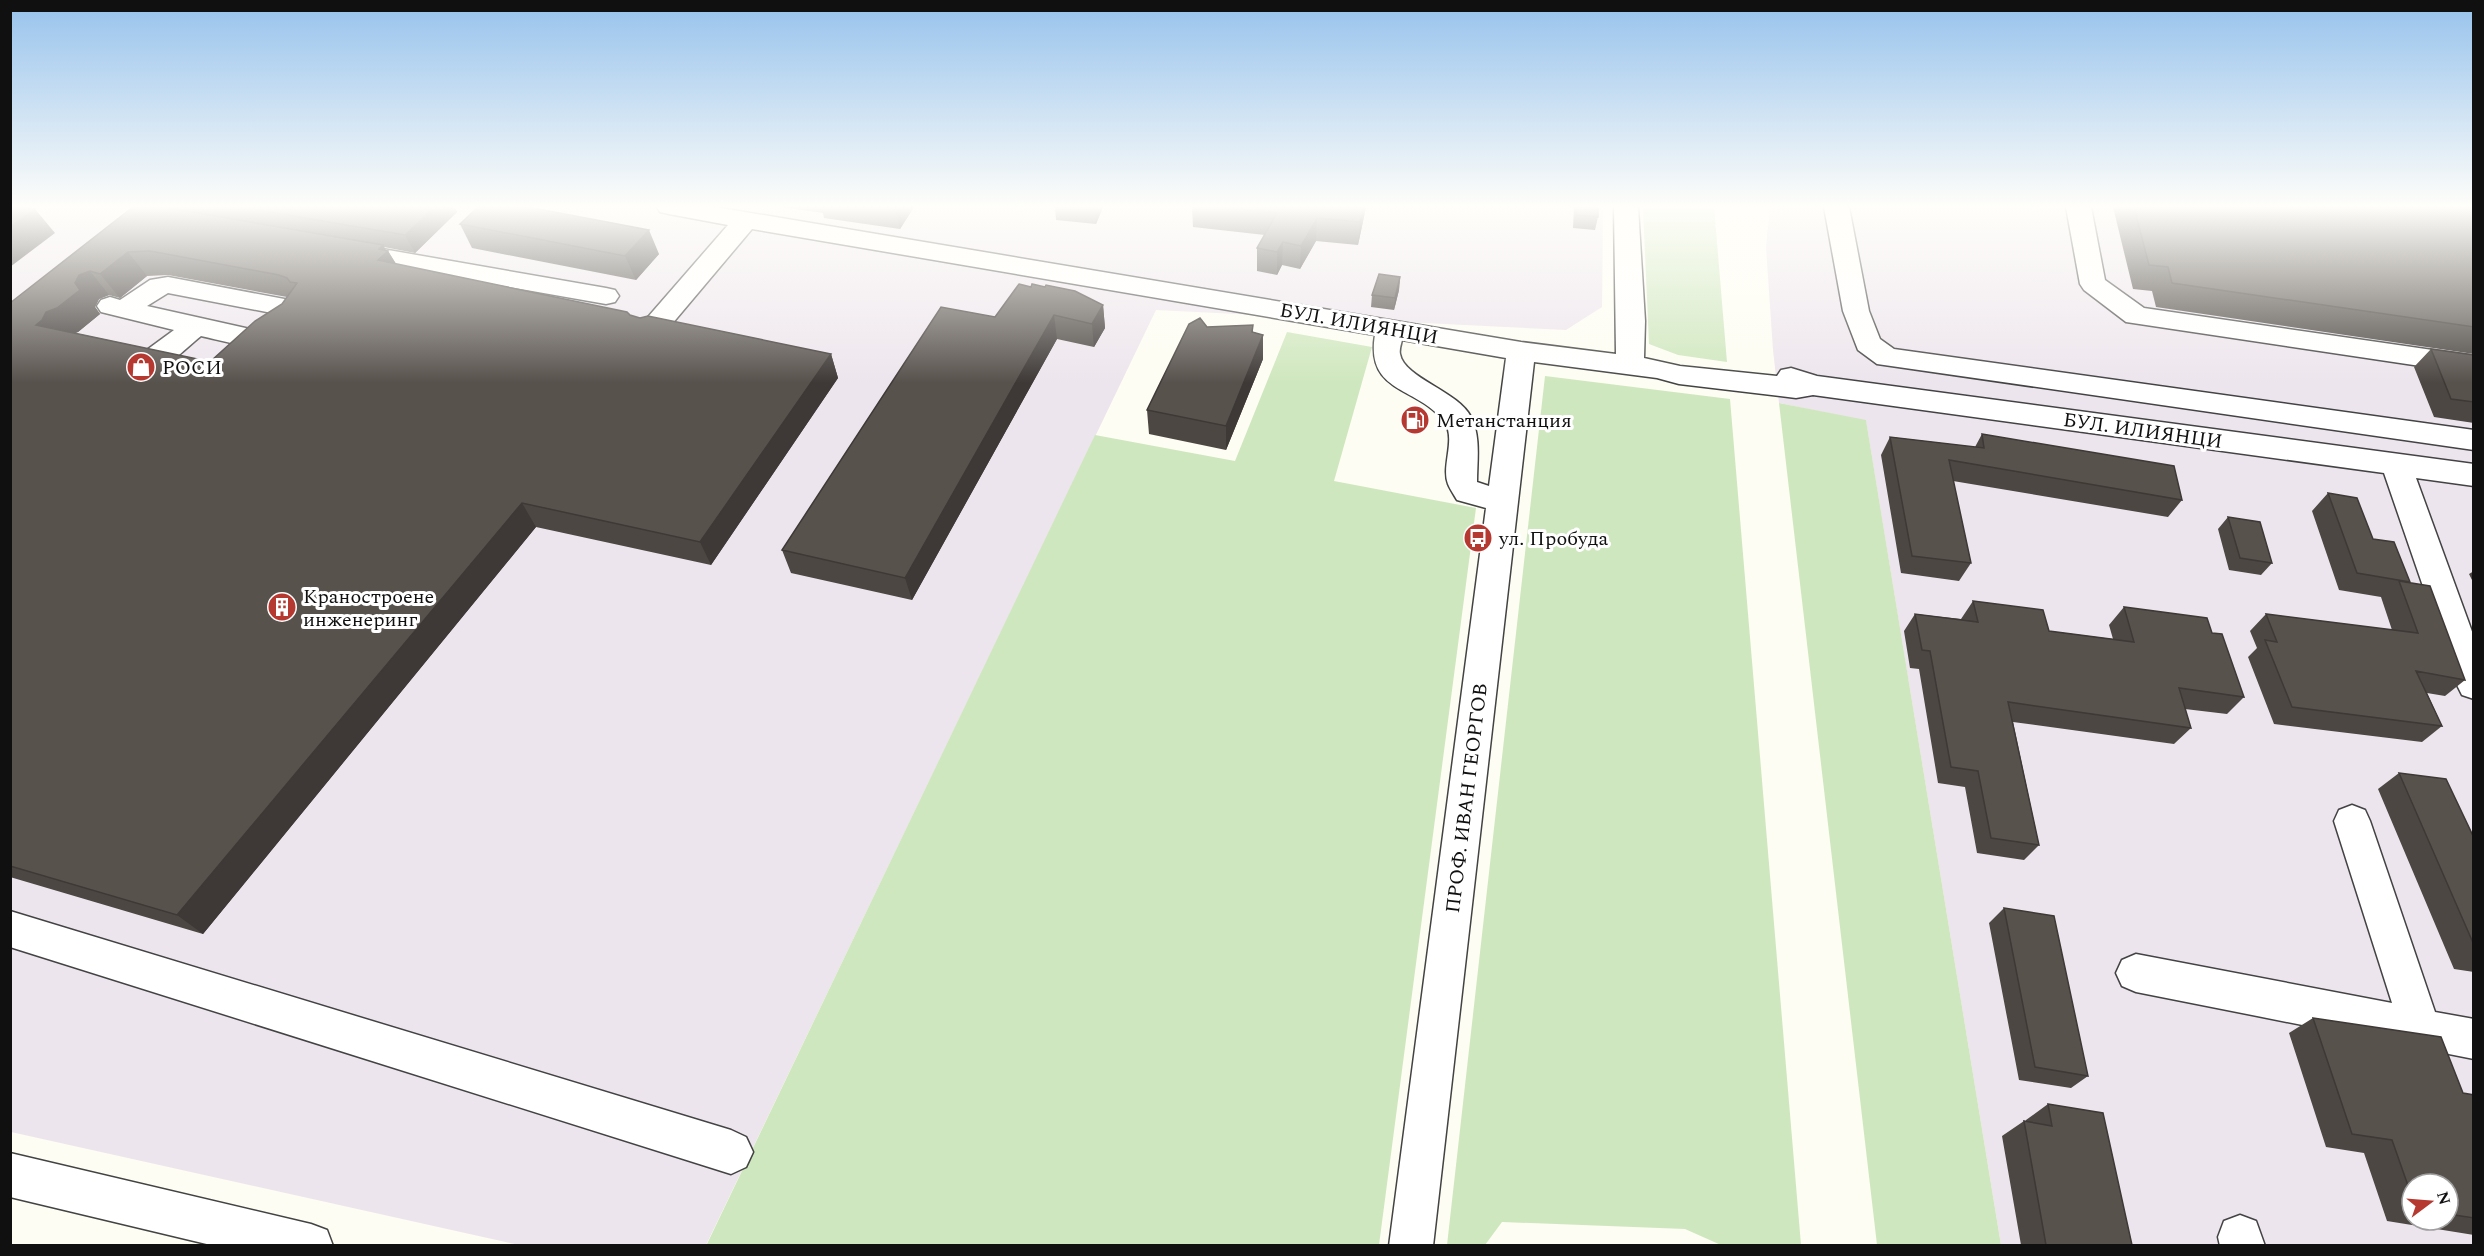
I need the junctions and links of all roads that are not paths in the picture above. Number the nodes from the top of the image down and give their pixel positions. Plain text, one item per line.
1 (431, 266) edge
2 (707, 266) edge
3 (1015, 266) edge
4 (1629, 266) edge
5 (1847, 266) edge
6 (2089, 266) edge
7 (606, 296) dead end
8 (196, 326) junction
9 (1390, 329) junction
10 (651, 332) edge
11 (1521, 351) junction
12 (1630, 365) junction
13 (2474, 365) edge
14 (188, 366) edge
15 (2474, 440) edge
16 (2396, 464) junction
17 (2474, 476) edge
18 (1503, 501) junction
19 (2474, 685) edge
20 (2352, 821) dead end
21 (10, 929) edge
22 (2136, 973) dead end
23 (2420, 1028) junction
24 (2474, 1039) edge
25 (731, 1152) dead end
26 (11, 1177) edge
27 (260, 1240) edge
28 (311, 1245) edge
29 (1411, 1245) edge

1 - 7 street
2 - 10 street
3 - 9 street, БУЛ. ИЛИЯНЦИ
4 - 12 street
5 - 15 street
6 - 13 street
8 - 8 street
8 - 14 street
9 - 11 street, БУЛ. ИЛИЯНЦИ
9 - 18 street
11 - 12 street, БУЛ. ИЛИЯНЦИ
11 - 18 street, ПРОФ. ИВАН ГЕОРГОВ
12 - 16 street, БУЛ. ИЛИЯНЦИ
16 - 17 street, БУЛ. ИЛИЯНЦИ
16 - 19 street
18 - 29 street, ПРОФ. ИВАН ГЕОРГОВ
20 - 23 street
21 - 25 street
22 - 23 street
23 - 24 street
26 - 27 street
27 - 28 street

